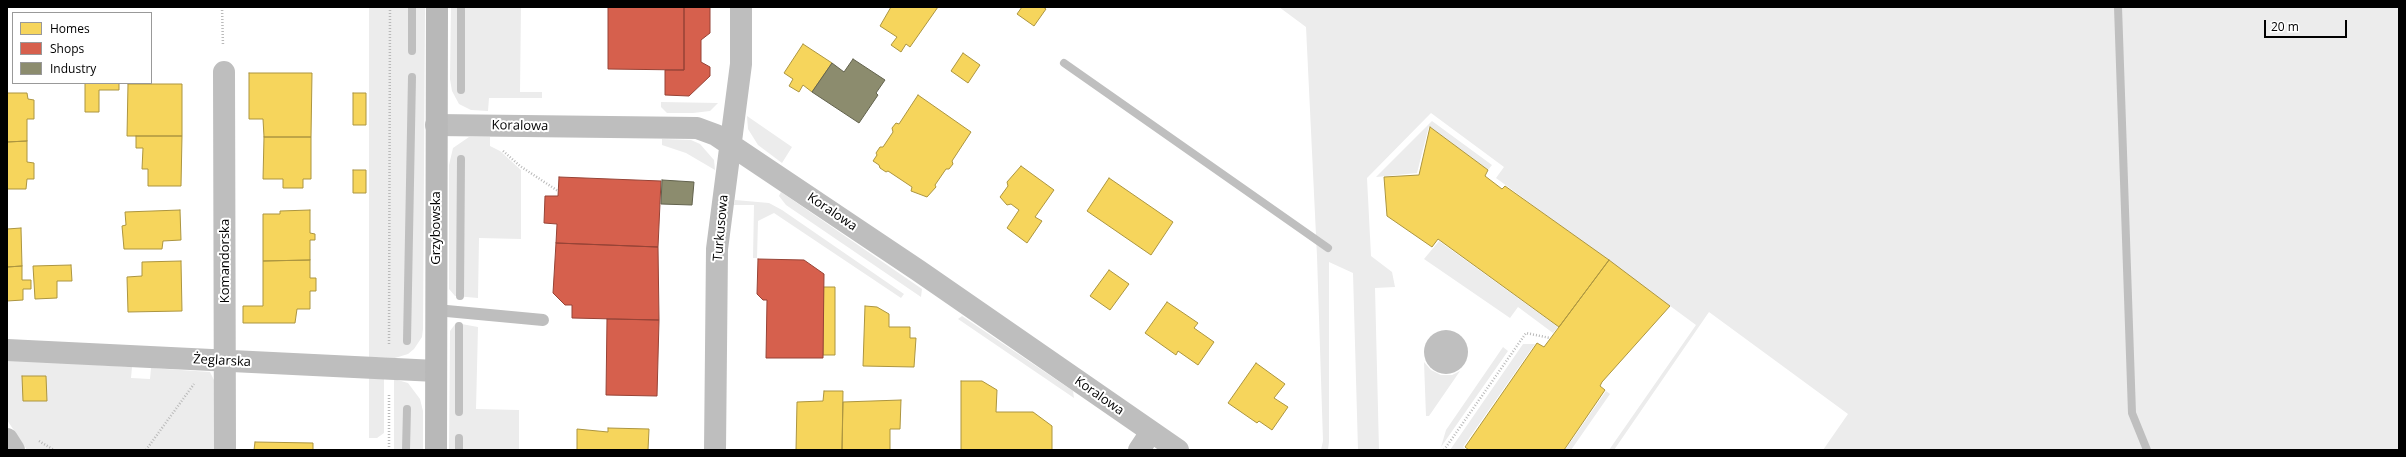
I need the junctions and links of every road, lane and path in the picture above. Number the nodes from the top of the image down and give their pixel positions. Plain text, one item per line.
1 (222, 7) edge
2 (390, 7) edge
3 (437, 7) edge
4 (741, 7) edge
5 (224, 72) joint
6 (436, 125) junction
7 (731, 144) junction
8 (501, 149) dead end
9 (558, 191) dead end
10 (436, 310) junction
11 (543, 320) dead end
12 (1550, 338) dead end
13 (7, 350) edge
14 (217, 361) junction
15 (389, 368) junction
16 (436, 371) junction
17 (1151, 432) junction
18 (7, 439) edge
19 (14, 450) edge
20 (146, 450) edge
21 (226, 450) edge
22 (389, 450) edge
23 (436, 450) edge
24 (715, 450) edge
25 (1139, 450) edge
26 (1178, 450) edge
27 (1444, 450) edge

1 - 5 path
2 - 15 path
3 - 6 street, Grzybowska
4 - 7 street, Turkusowa
5 - 14 street, Komandorska
6 - 7 street, Koralowa
6 - 10 street, Grzybowska
7 - 17 street, Koralowa
7 - 24 street, Turkusowa
8 - 9 path
10 - 11 lane
10 - 16 street, Grzybowska
12 - 27 path
13 - 14 street, Żeglarska
14 - 15 street, Żeglarska
14 - 20 path
14 - 21 street, Komandorska
15 - 16 street, Żeglarska
15 - 22 path
16 - 23 street, Grzybowska
17 - 25 street
17 - 26 street, Koralowa
18 - 19 street

